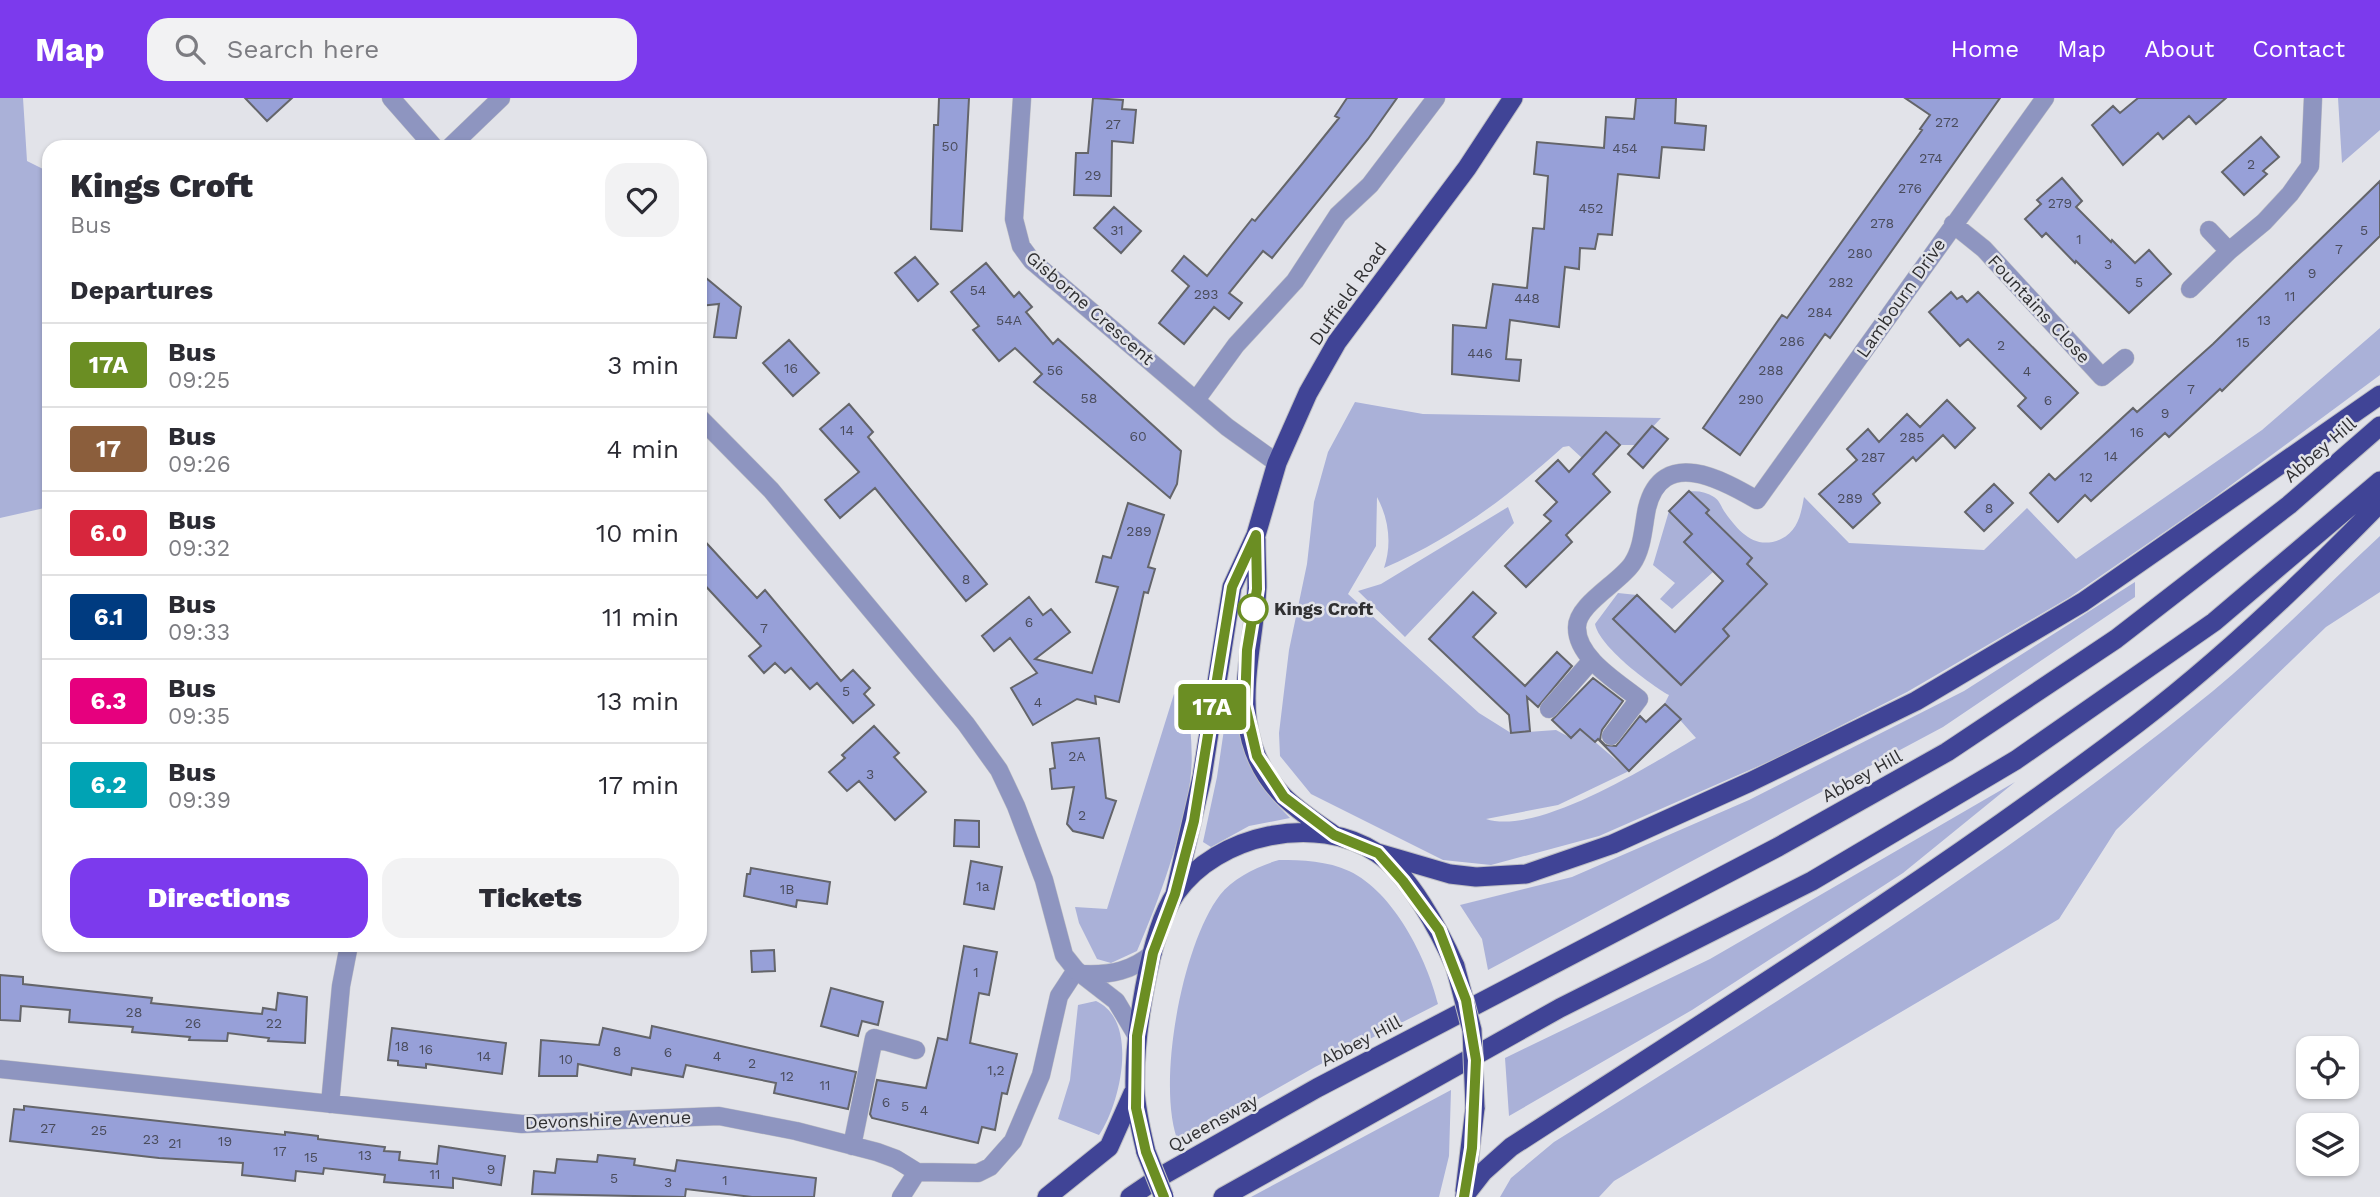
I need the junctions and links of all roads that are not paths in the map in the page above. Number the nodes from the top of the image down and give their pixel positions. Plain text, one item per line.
1 (391, 98) edge
2 (501, 98) edge
3 (1022, 98) edge
4 (1436, 98) edge
5 (1513, 98) edge
6 (2045, 98) edge
7 (2313, 98) edge
8 (428, 140) edge
9 (457, 140) edge
10 (1953, 224) junction
11 (2209, 230) dead end
12 (2229, 250) junction
13 (2190, 289) dead end
14 (2125, 358) dead end
15 (2380, 395) edge
16 (1196, 400) junction
17 (707, 425) edge
18 (2380, 426) edge
19 (1277, 463) junction
20 (2380, 481) edge
21 (2380, 503) edge
22 (1256, 535) junction
23 (1592, 660) junction
24 (1549, 709) dead end
25 (1611, 736) dead end
26 (1334, 835) junction
27 (1378, 853) junction
28 (1175, 894) junction
29 (348, 952) edge
30 (1153, 953) junction
31 (1080, 972) junction
32 (1137, 1036) junction
33 (916, 1050) dead end
34 (0, 1069) edge
35 (1135, 1087) junction
36 (1317, 1088) joint
37 (330, 1104) junction
38 (852, 1146) junction
39 (917, 1172) junction
40 (1464, 1196) edge
41 (901, 1197) edge
42 (1047, 1197) edge
43 (1130, 1197) edge
44 (1164, 1197) edge
45 (1223, 1197) edge

1 - 8 street
2 - 9 street
3 - 16 street, Gisborne Crescent
4 - 16 street
5 - 19 highway, Duffield Road
6 - 10 street, Lambourn Drive
7 - 12 street
10 - 14 street, Fountains Close
10 - 23 street, Lambourn Drive
11 - 12 street
12 - 13 street
15 - 27 highway
16 - 19 street, Gisborne Crescent
17 - 31 street
18 - 36 highway, Abbey Hill
19 - 22 highway, Duffield Road
20 - 45 highway
21 - 40 highway
22 - 26 highway, Duffield Road
22 - 28 highway, Duffield Road
23 - 24 street
23 - 25 street
26 - 27 highway
26 - 28 highway
27 - 40 highway, bridge
28 - 30 highway, Duffield Road
29 - 37 street
30 - 31 street
30 - 32 highway, Duffield Road
31 - 32 street
31 - 39 street, Devonshire Avenue
32 - 35 highway, Duffield Road
33 - 38 street
34 - 37 street, Devonshire Avenue
35 - 42 highway
35 - 44 highway, bridge
36 - 43 highway, Queensway
37 - 38 street, Devonshire Avenue
38 - 39 street, Devonshire Avenue
39 - 41 street

